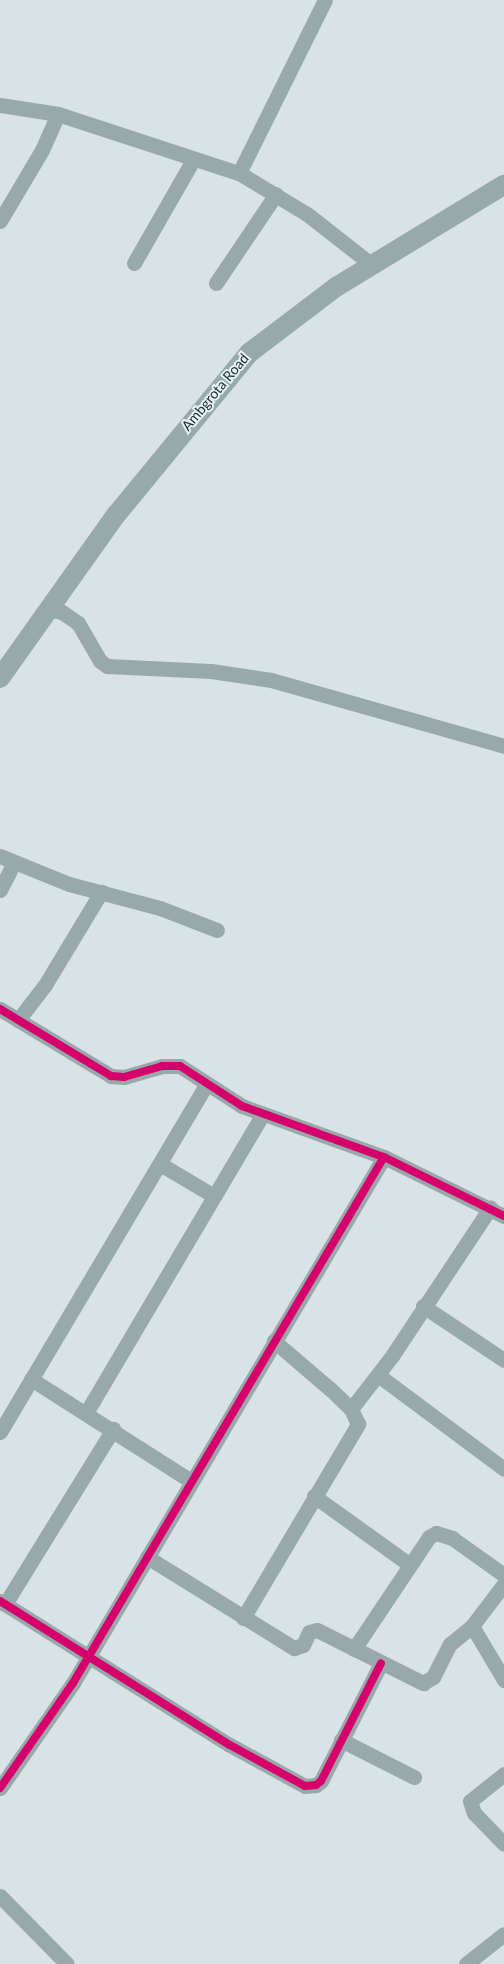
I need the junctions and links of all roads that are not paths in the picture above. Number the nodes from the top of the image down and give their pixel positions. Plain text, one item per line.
1 (325, 0) edge
2 (0, 105) edge
3 (58, 114) junction
4 (193, 160) junction
5 (239, 173) junction
6 (504, 185) edge
7 (276, 194) junction
8 (0, 221) edge
9 (134, 264) dead end
10 (372, 265) junction
11 (216, 283) dead end
12 (48, 609) junction
13 (0, 678) edge
14 (504, 746) edge
15 (0, 856) edge
16 (14, 863) junction
17 (0, 890) edge
18 (101, 892) junction
19 (217, 930) dead end
20 (0, 1009) edge
21 (18, 1020) junction
22 (207, 1084) junction
23 (262, 1115) junction
24 (384, 1157) junction
25 (160, 1164) junction
26 (214, 1196) junction
27 (490, 1208) junction
28 (504, 1216) edge
29 (423, 1306) junction
30 (274, 1341) junction
31 (504, 1360) edge
32 (378, 1375) junction
33 (31, 1380) junction
34 (351, 1410) junction
35 (86, 1413) junction
36 (113, 1429) junction
37 (0, 1432) edge
38 (504, 1469) edge
39 (191, 1481) junction
40 (314, 1496) junction
41 (147, 1557) junction
42 (410, 1565) junction
43 (504, 1583) edge
44 (2, 1602) edge
45 (243, 1618) junction
46 (472, 1626) junction
47 (354, 1649) junction
48 (88, 1658) junction
49 (381, 1663) junction
50 (504, 1680) edge
51 (341, 1740) junction
52 (504, 1774) edge
53 (414, 1777) dead end
54 (0, 1788) edge
55 (504, 1844) edge
56 (0, 1896) edge
57 (504, 1934) edge
58 (67, 1964) edge
59 (466, 1964) edge

1 - 5 street
2 - 3 street
3 - 4 street
3 - 8 street
4 - 5 street
4 - 9 street
5 - 7 street
6 - 10 main road, Ambgrota Road
7 - 10 street
7 - 11 street
10 - 12 main road, Ambgrota Road
12 - 13 main road, Ambgrota Road
12 - 14 street
15 - 16 street
16 - 17 street
16 - 18 street
18 - 19 street
18 - 21 street
20 - 21 street
21 - 22 street
22 - 23 street
22 - 25 street
23 - 24 street
23 - 26 street
24 - 27 street
24 - 30 street
25 - 26 street
25 - 33 street
26 - 35 street
27 - 28 street
27 - 29 street
29 - 31 street
29 - 32 street
30 - 34 street
30 - 39 street
32 - 34 street
32 - 38 street
33 - 35 street
33 - 37 street
34 - 40 street
35 - 36 street
36 - 39 street
36 - 44 street
39 - 41 street
40 - 42 street
40 - 45 street
41 - 45 street
41 - 48 street
42 - 43 street
42 - 47 street
43 - 46 street
44 - 48 street
45 - 47 street
46 - 49 street
46 - 50 street
47 - 49 street
48 - 51 street
48 - 54 street
49 - 51 street
51 - 53 street
52 - 55 street
56 - 58 street
57 - 59 street

